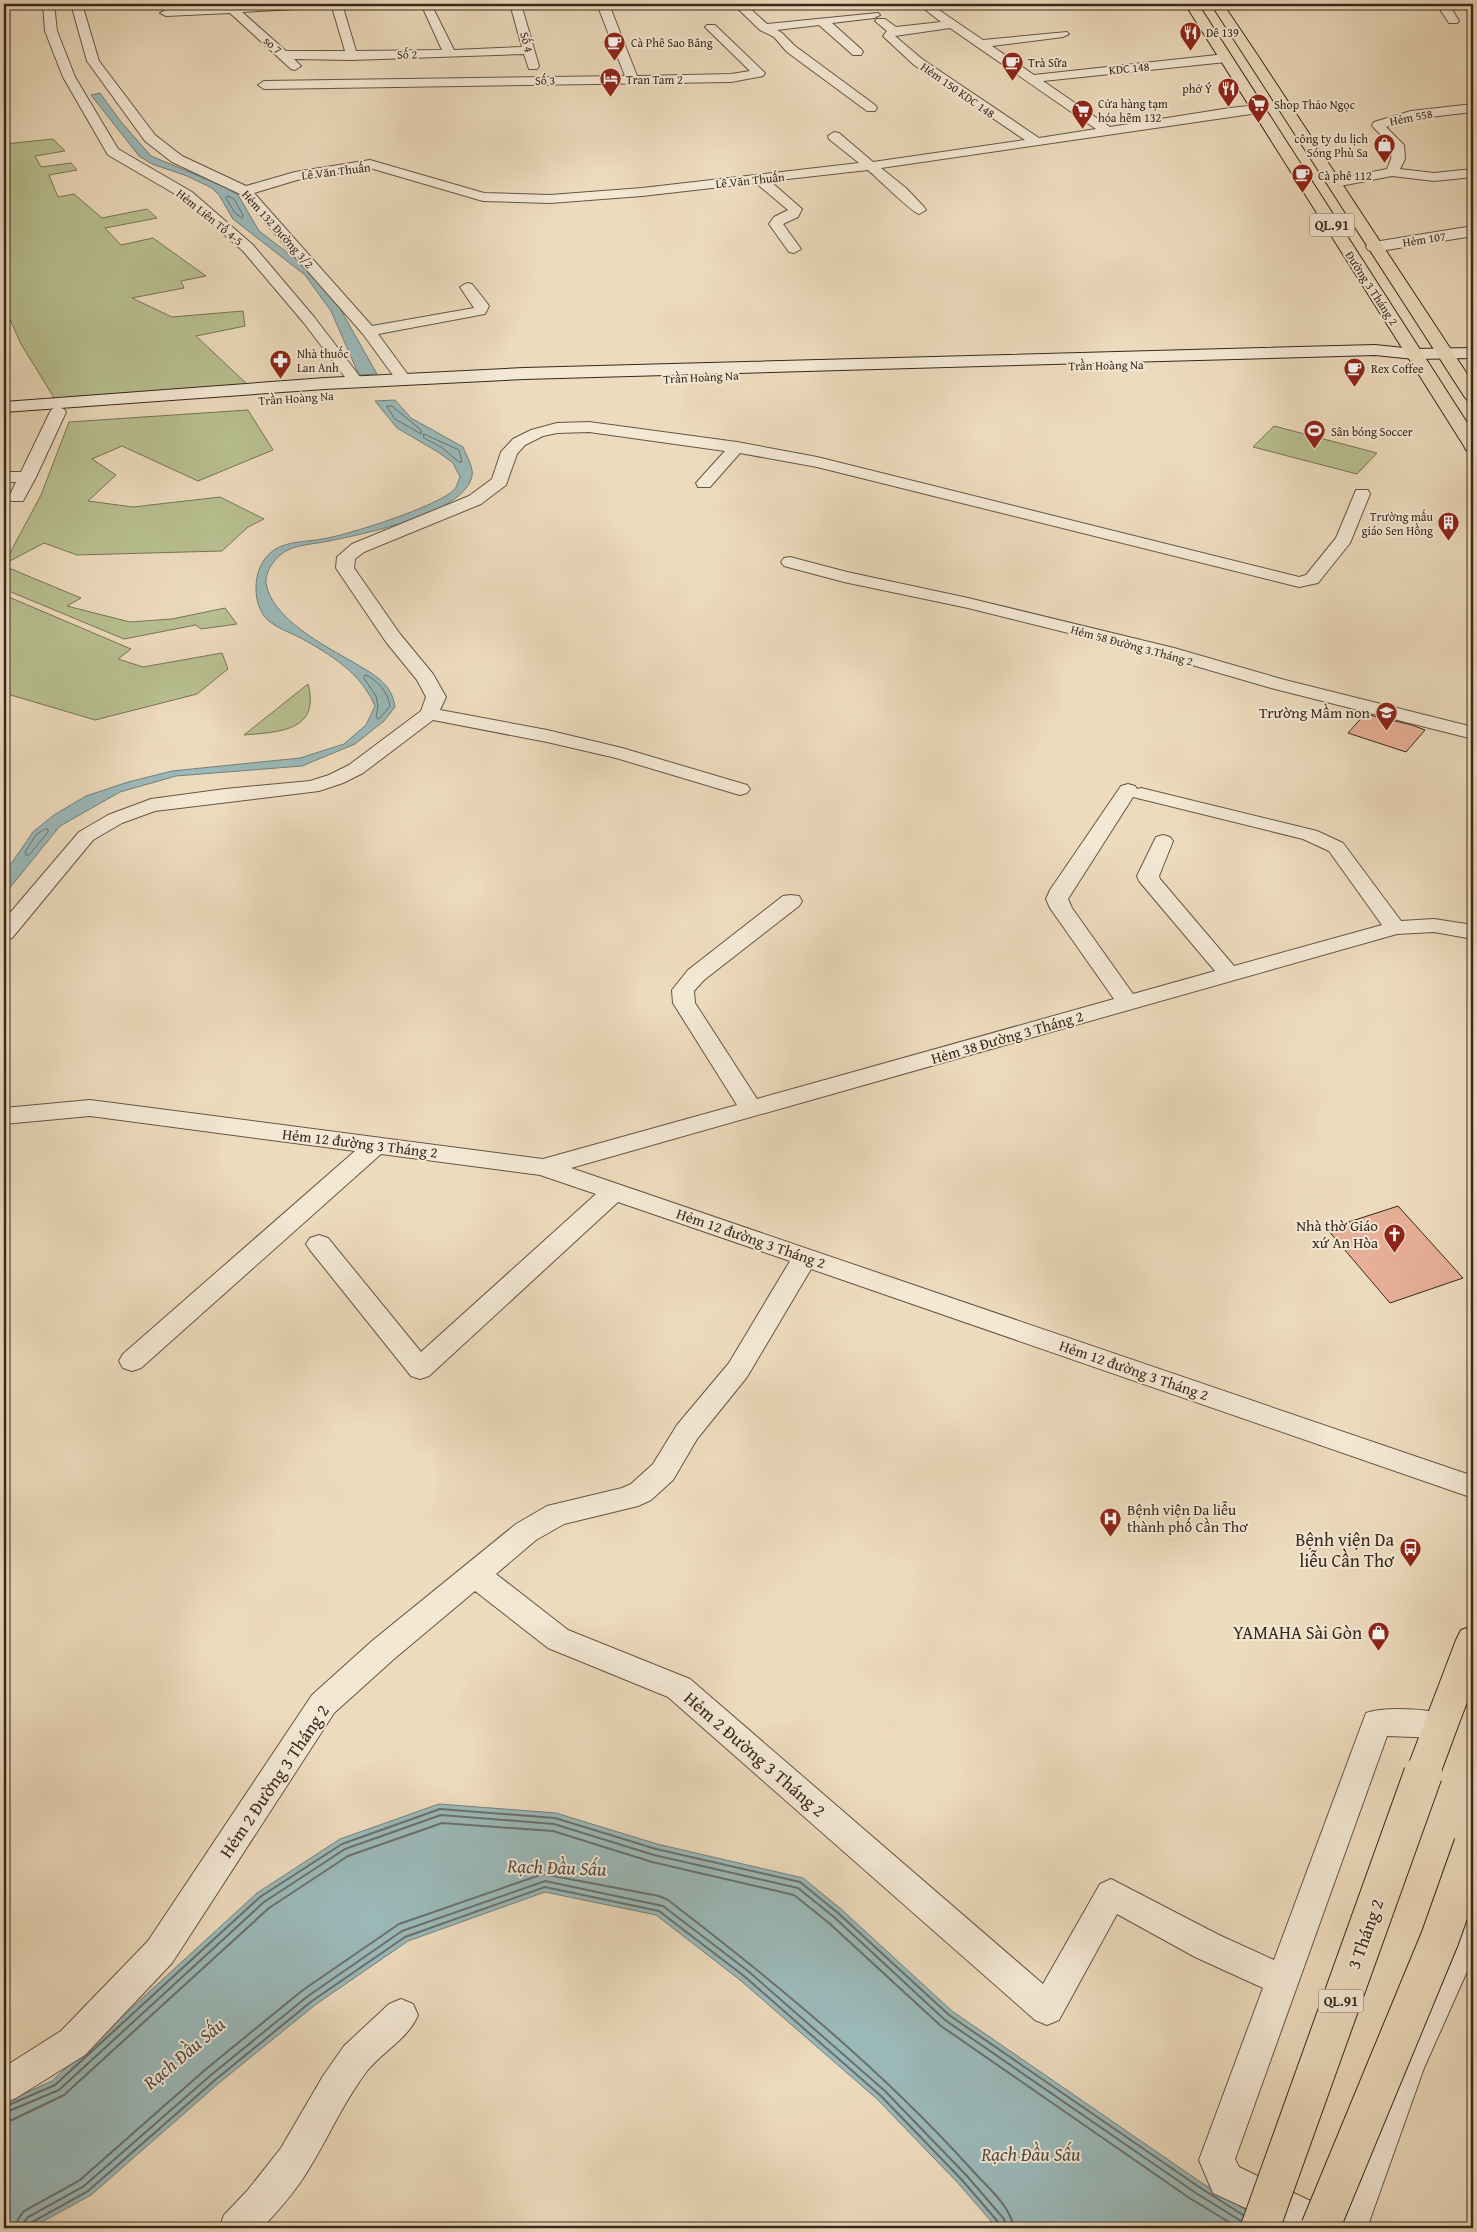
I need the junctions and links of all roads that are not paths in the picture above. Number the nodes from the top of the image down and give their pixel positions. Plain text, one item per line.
1 (48, 4) edge
2 (76, 4) edge
3 (335, 4) edge
4 (426, 4) edge
5 (516, 4) edge
6 (603, 4) edge
7 (739, 4) edge
8 (858, 4) edge
9 (923, 4) edge
10 (1450, 4) edge
11 (231, 8) junction
12 (1221, 9) edge
13 (1195, 10) edge
14 (166, 13) dead end
15 (874, 15) junction
16 (1454, 21) dead end
17 (823, 22) junction
18 (951, 24) junction
19 (711, 27) dead end
20 (765, 32) junction
21 (893, 32) junction
22 (1236, 32) junction
23 (1211, 33) junction
24 (1062, 34) dead end
25 (737, 38) dead end
26 (723, 39) junction
27 (980, 44) junction
28 (530, 50) junction
29 (857, 52) dead end
30 (450, 54) junction
31 (285, 55) junction
32 (352, 56) junction
33 (1226, 58) junction
34 (632, 79) junction
35 (1031, 79) junction
36 (536, 80) junction
37 (312, 84) junction
38 (264, 85) dead end
39 (871, 108) dead end
40 (1473, 108) edge
41 (1258, 109) junction
42 (1107, 131) junction
43 (834, 136) dead end
44 (1036, 142) junction
45 (869, 166) junction
46 (1392, 172) junction
47 (1473, 173) edge
48 (759, 179) junction
49 (1335, 182) junction
50 (245, 190) junction
51 (919, 210) dead end
52 (1473, 231) edge
53 (1374, 247) junction
54 (794, 248) dead end
55 (466, 287) dead end
56 (368, 331) junction
57 (1471, 352) edge
58 (1406, 353) junction
59 (1445, 353) junction
60 (407, 385) junction
61 (358, 388) junction
62 (1472, 392) edge
63 (4, 407) edge
64 (58, 412) junction
65 (4, 413) edge
66 (1473, 446) edge
67 (737, 447) junction
68 (28, 476) junction
69 (4, 477) edge
70 (704, 483) dead end
71 (1362, 494) dead end
72 (17, 497) dead end
73 (790, 562) dead end
74 (430, 714) junction
75 (1473, 733) edge
76 (740, 789) dead end
77 (1134, 792) joint
78 (1163, 841) dead end
79 (791, 901) dead end
80 (1395, 928) junction
81 (1473, 932) edge
82 (4, 933) edge
83 (1230, 975) junction
84 (1128, 1003) junction
85 (751, 1108) junction
86 (4, 1116) edge
87 (376, 1145) junction
88 (543, 1167) junction
89 (615, 1191) junction
90 (319, 1244) dead end
91 (805, 1257) junction
92 (132, 1361) dead end
93 (1473, 1488) edge
94 (474, 1573) junction
95 (1473, 1640) edge
96 (1441, 1725) junction
97 (1473, 1845) edge
98 (1473, 1922) edge
99 (1284, 1981) junction
100 (401, 2014) dead end
101 (4, 2086) edge
102 (237, 2228) edge
103 (1260, 2228) edge
104 (1320, 2228) edge
105 (1328, 2228) edge
106 (1349, 2228) edge

1 - 61 street, Hẻm Liên Tổ 4-5
2 - 50 street, Hẻm 132 Đường 3/2
3 - 11 street
3 - 32 street
4 - 30 street
5 - 28 street, Số 4
6 - 34 street
7 - 20 street
8 - 15 street
9 - 18 street
10 - 16 street
11 - 14 street
11 - 31 street, so 7
12 - 13 highway
12 - 22 highway, Đường 3 Tháng 2 / QL.91
13 - 23 highway, Đường 3 Tháng 2 / QL.91
15 - 17 street
15 - 21 street
17 - 20 street
17 - 29 street
18 - 21 street
18 - 27 street
19 - 26 street, Số 3
20 - 39 street
21 - 44 street, Hẻm 150 KDC 148
22 - 23 highway
22 - 49 highway, Đường 3 Tháng 2 / QL.91
23 - 33 highway, Đường 3 Tháng 2 / QL.91
24 - 27 street
25 - 26 street
26 - 34 street, Số 3
27 - 35 street
28 - 30 street, Số 2
28 - 36 street, Số 4
30 - 32 street, Số 2
31 - 32 street, Số 2
31 - 37 street, so 7
33 - 35 street, KDC 148
33 - 41 highway, Đường 3 Tháng 2 / QL.91
34 - 36 street, Số 3
35 - 42 street
36 - 37 street, Số 3
37 - 38 street, Số 3
40 - 46 street, Hẻm 558
41 - 42 street, Lê Văn Thuấn
41 - 58 highway, Đường 3 Tháng 2 / QL.91
42 - 44 street, Lê Văn Thuấn
43 - 45 street
44 - 45 street, Lê Văn Thuấn
45 - 48 street, Lê Văn Thuấn
45 - 51 street
46 - 47 street
46 - 49 street
48 - 50 street, Lê Văn Thuấn
48 - 54 street
49 - 53 highway, Đường 3 Tháng 2 / QL.91
50 - 56 street, Hẻm 132 Đường 3/2
52 - 53 main road, Hẻm 107
53 - 59 highway, Đường 3 Tháng 2 / QL.91
55 - 56 street
56 - 60 street, Hẻm 132 Đường 3/2
57 - 59 main road, Trần Hoàng Na
58 - 59 main road, Trần Hoàng Na
58 - 60 main road, Trần Hoàng Na
58 - 66 highway, Đường 3 Tháng 2 / QL.91
59 - 62 highway, Đường 3 Tháng 2 / QL.91
60 - 61 main road, Trần Hoàng Na
61 - 63 main road, Trần Hoàng Na
61 - 64 main road, Trần Hoàng Na
64 - 65 main road, Trần Hoàng Na
64 - 68 street
67 - 70 street
67 - 71 street
67 - 74 street
68 - 69 street
68 - 72 street
73 - 75 street, Hẻm 58 Đường 3 Tháng 2
74 - 76 street
74 - 82 street
77 - 80 street
77 - 84 street
78 - 83 street
79 - 85 street
80 - 81 street, Hẻm 38 Đường 3 Tháng 2
80 - 83 street, Hẻm 38 Đường 3 Tháng 2
83 - 84 street, Hẻm 38 Đường 3 Tháng 2
84 - 85 street, Hẻm 38 Đường 3 Tháng 2
85 - 88 street, Hẻm 38 Đường 3 Tháng 2
86 - 87 street, Hẻm 12 đường 3 Tháng 2
87 - 88 street, Hẻm 12 đường 3 Tháng 2
87 - 92 street
88 - 89 street, Hẻm 12 đường 3 Tháng 2
89 - 90 street
89 - 91 street, Hẻm 12 đường 3 Tháng 2
91 - 93 street, Hẻm 12 đường 3 Tháng 2
91 - 94 street
94 - 99 street, Hẻm 2 Đường 3 Tháng 2
94 - 101 street, Hẻm 2 Đường 3 Tháng 2
95 - 96 highway, 3 Tháng 2 / QL.91
96 - 99 street
96 - 103 highway, 3 Tháng 2 / QL.91, bridge
97 - 104 highway, bridge
98 - 106 street
99 - 105 street
100 - 102 street

